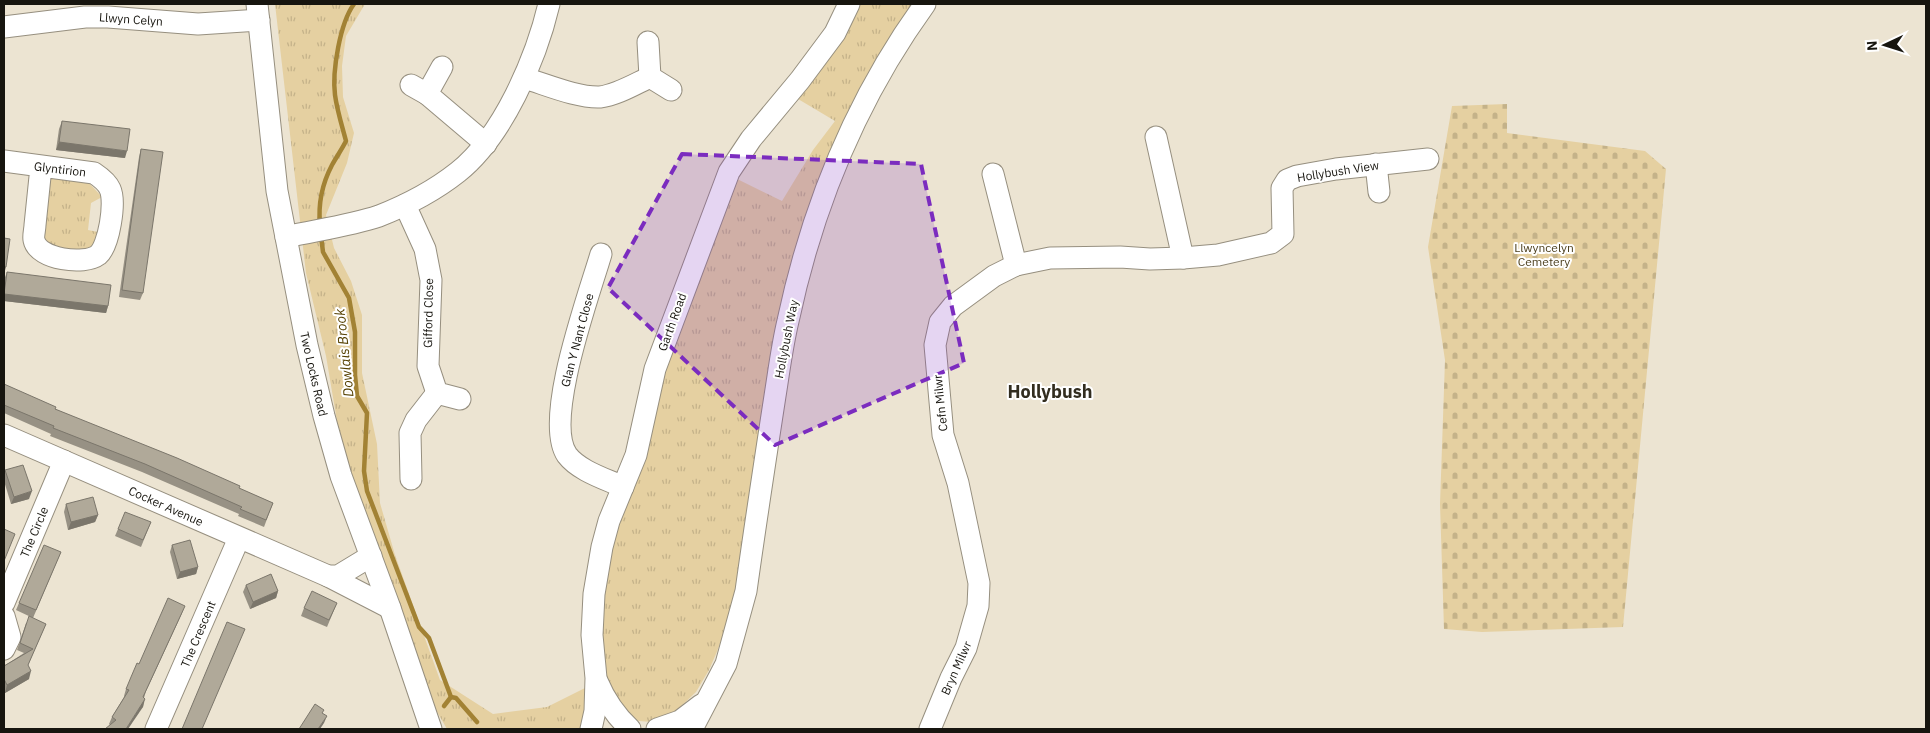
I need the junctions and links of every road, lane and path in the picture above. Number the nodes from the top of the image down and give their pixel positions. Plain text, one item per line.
1 (549, 4) edge
2 (848, 4) edge
3 (925, 4) edge
4 (258, 12) edge
5 (4, 27) edge
6 (648, 42) dead end
7 (442, 67) dead end
8 (650, 77) junction
9 (524, 78) junction
10 (671, 90) dead end
11 (1156, 137) dead end
12 (486, 144) junction
13 (4, 149) edge
14 (4, 156) edge
15 (1428, 159) dead end
16 (4, 161) edge
17 (1376, 164) junction
18 (41, 167) junction
19 (993, 174) dead end
20 (1379, 192) dead end
21 (405, 205) junction
22 (1284, 218) joint
23 (296, 235) junction
24 (601, 254) dead end
25 (1183, 258) junction
26 (1016, 265) junction
27 (437, 393) junction
28 (460, 399) dead end
29 (4, 435) edge
30 (64, 461) junction
31 (411, 479) dead end
32 (623, 487) junction
33 (239, 538) junction
34 (372, 556) junction
35 (328, 576) junction
36 (4, 603) edge
37 (978, 606) joint
38 (390, 608) junction
39 (4, 616) edge
40 (4, 649) edge
41 (596, 678) junction
42 (710, 696) junction
43 (156, 729) edge
44 (431, 729) edge
45 (591, 729) edge
46 (630, 729) edge
47 (657, 729) edge
48 (692, 729) edge
49 (930, 729) edge

1 - 9 street
2 - 32 street, Garth Road
3 - 42 street, Hollybush Way
4 - 5 street, Llwyn Celyn
4 - 23 street, Two Locks Road
6 - 8 street
7 - 12 street
8 - 9 street
8 - 10 street
9 - 12 street
11 - 25 street
12 - 21 street
13 - 14 street
15 - 17 street, Hollybush View
16 - 18 street, Glyntirion
17 - 20 street
17 - 22 street, Hollybush View
18 - 18 street, Glyntirion
19 - 26 street
21 - 23 street
21 - 27 street, Gifford Close
22 - 25 street, Cefn Milwr
23 - 34 street, Two Locks Road
24 - 32 street, Glan Y Nant Close
25 - 26 street, Cefn Milwr
26 - 37 street, Cefn Milwr
27 - 28 street
27 - 31 street
29 - 30 street, Cocker Avenue
30 - 33 street, Cocker Avenue
30 - 36 street, The Circle
32 - 41 street, Garth Road
33 - 35 street, Cocker Avenue
33 - 43 street, The Crescent
34 - 35 street
34 - 38 street, Two Locks Road
35 - 38 street, Cocker Avenue
37 - 49 street, Bryn Milwr
38 - 44 street, Two Locks Road
39 - 40 street
41 - 45 street, Garth Road
41 - 46 street, Garth Road
42 - 47 street, Hollybush Way
42 - 48 street, Hollybush Way

